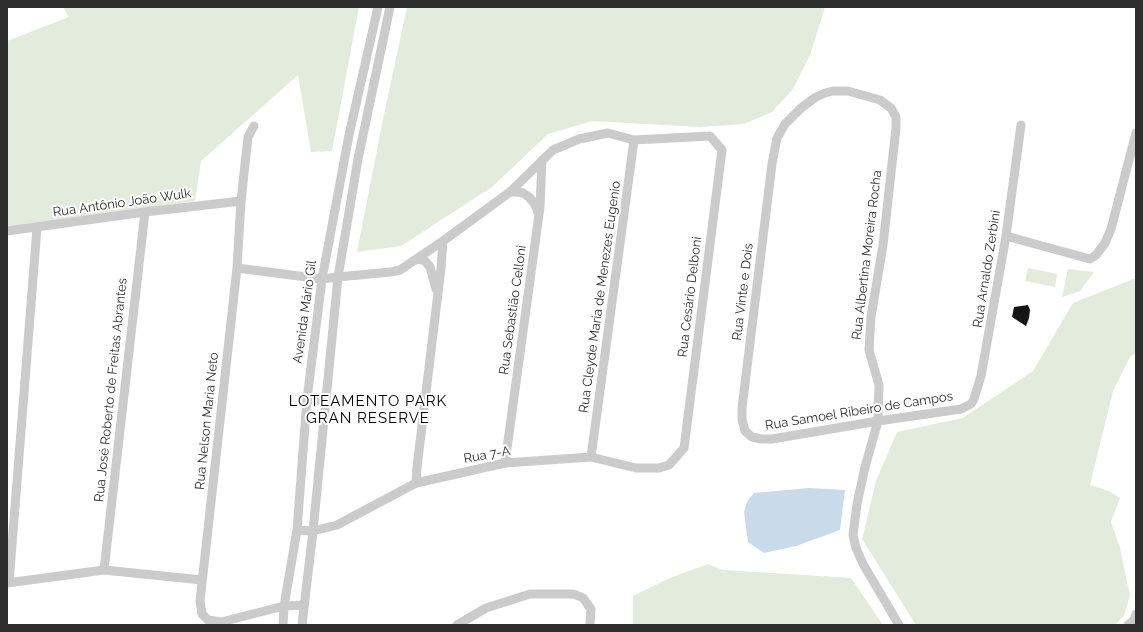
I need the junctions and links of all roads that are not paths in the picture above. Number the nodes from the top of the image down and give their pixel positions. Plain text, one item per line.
1 (378, 7) edge
2 (390, 7) edge
3 (371, 38) junction
4 (382, 40) junction
5 (1021, 125) dead end
6 (254, 126) dead end
7 (1136, 134) edge
8 (777, 138) joint
9 (634, 140) junction
10 (345, 157) junction
11 (358, 159) junction
12 (542, 160) junction
13 (510, 192) junction
14 (241, 201) junction
15 (144, 212) junction
16 (539, 214) junction
17 (37, 228) junction
18 (7, 231) edge
19 (1006, 236) junction
20 (443, 241) junction
21 (412, 261) junction
22 (237, 268) junction
23 (338, 277) junction
24 (322, 280) junction
25 (438, 296) junction
26 (307, 399) junction
27 (326, 401) junction
28 (961, 409) joint
29 (878, 421) junction
30 (760, 439) joint
31 (684, 448) joint
32 (591, 456) junction
33 (505, 463) junction
34 (416, 483) junction
35 (297, 530) junction
36 (313, 531) junction
37 (104, 570) junction
38 (202, 580) junction
39 (8, 583) edge
40 (304, 604) junction
41 (284, 606) junction
42 (283, 625) edge
43 (302, 625) edge
44 (457, 625) edge
45 (590, 625) edge
46 (899, 625) edge

1 - 3 street, Avenida Mário Gil
2 - 4 street
3 - 4 street
3 - 10 street, Avenida Mário Gil
4 - 11 street
5 - 19 street, Rua Arnaldo Zerbini
6 - 14 street, Rua Nelson Maria Neto
7 - 19 street
8 - 29 street, Rua Albertina Moreira Rocha
8 - 30 street, Rua Vinte e Dois
9 - 12 street
9 - 31 street, Rua Cesário Delboni
9 - 32 street, Rua Cleyde Maria de Menezes Eugenio
10 - 11 street
10 - 24 street, Avenida Mário Gil
11 - 23 street
12 - 13 street
12 - 16 street, Rua Sebastião Celloni
13 - 16 street
13 - 20 street
14 - 15 street, Rua Antônio João Wulk
14 - 22 street, Rua Nelson Maria Neto
15 - 17 street, Rua Antônio João Wulk
15 - 37 street, Rua José Roberto de Freitas Abrantes
16 - 33 street, Rua Sebastião Celloni
17 - 18 street, Rua Antônio João Wulk
17 - 39 street
19 - 28 street, Rua Arnaldo Zerbini
20 - 21 street
20 - 25 street
21 - 23 street
21 - 25 street
22 - 24 street
22 - 38 street, Rua Nelson Maria Neto
23 - 24 street
23 - 27 street
24 - 26 street, Avenida Mário Gil
25 - 34 street
26 - 27 street
26 - 35 street, Avenida Mário Gil
27 - 36 street
28 - 29 street, Rua Samoel Ribeiro de Campos
29 - 30 street, Rua Samoel Ribeiro de Campos
29 - 46 street, Rua Albertina Moreira Rocha
31 - 32 street, Rua 7-A
32 - 33 street, Rua 7-A
33 - 34 street, Rua 7-A
34 - 36 street, Rua 7-A
35 - 36 street, Rua 7-A
35 - 41 street, Avenida Mário Gil
36 - 40 street
37 - 38 street
37 - 39 street
38 - 41 street, Rua Nelson Maria Neto
40 - 41 street, Rua Nelson Maria Neto
40 - 43 street
41 - 42 street, Avenida Mário Gil
44 - 45 street

